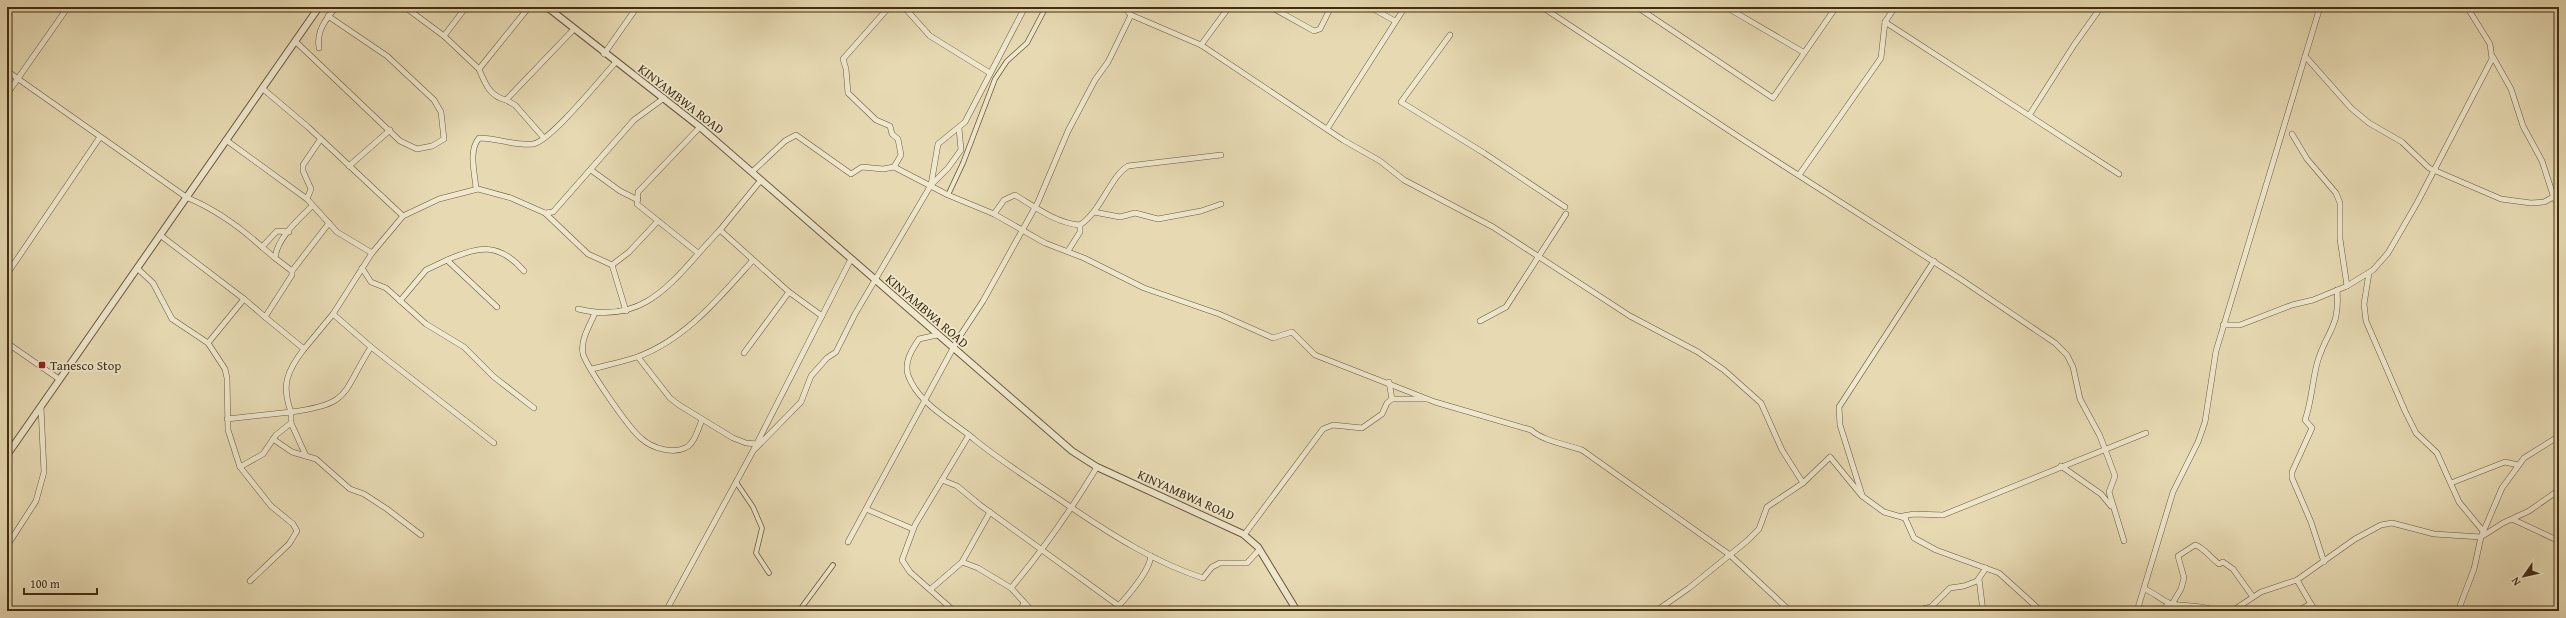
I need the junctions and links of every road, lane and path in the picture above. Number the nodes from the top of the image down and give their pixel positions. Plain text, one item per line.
1 (68, 7) edge
2 (319, 7) edge
3 (336, 7) edge
4 (405, 7) edge
5 (466, 7) edge
6 (529, 7) edge
7 (547, 7) edge
8 (637, 7) edge
9 (889, 7) edge
10 (904, 7) edge
11 (1025, 7) edge
12 (1046, 7) edge
13 (1124, 7) edge
14 (1229, 7) edge
15 (1271, 7) edge
16 (1331, 7) edge
17 (1370, 7) edge
18 (1405, 7) edge
19 (1542, 7) edge
20 (1637, 7) edge
21 (1726, 7) edge
22 (1836, 7) edge
23 (1895, 7) edge
24 (2101, 7) edge
25 (2320, 7) edge
26 (2467, 7) edge
27 (1131, 15) junction
28 (328, 16) junction
29 (1395, 21) junction
30 (1885, 22) junction
31 (574, 29) junction
32 (1450, 35) dead end
33 (444, 36) junction
34 (295, 41) junction
35 (1201, 45) junction
36 (319, 48) dead end
37 (1803, 52) junction
38 (604, 54) junction
39 (2305, 56) junction
40 (2492, 57) junction
41 (616, 62) junction
42 (479, 69) junction
43 (7, 70) edge
44 (990, 73) junction
45 (18, 78) junction
46 (262, 88) junction
47 (7, 94) edge
48 (664, 98) junction
49 (506, 100) junction
50 (2030, 114) junction
51 (700, 127) junction
52 (959, 128) junction
53 (1327, 129) junction
54 (390, 130) junction
55 (2292, 134) dead end
56 (100, 138) junction
57 (544, 138) junction
58 (226, 140) junction
59 (320, 140) junction
60 (1221, 155) dead end
61 (349, 166) junction
62 (894, 167) junction
63 (591, 170) junction
64 (2435, 171) junction
65 (752, 172) junction
66 (2119, 174) dead end
67 (1798, 175) junction
68 (761, 180) junction
69 (931, 185) junction
70 (476, 189) junction
71 (2559, 194) edge
72 (948, 195) junction
73 (186, 197) junction
74 (2554, 198) junction
75 (307, 199) junction
76 (638, 200) junction
77 (1221, 204) dead end
78 (2559, 205) edge
79 (312, 206) junction
80 (1035, 207) junction
81 (1565, 207) dead end
82 (1094, 212) junction
83 (545, 213) junction
84 (994, 214) junction
85 (1566, 214) dead end
86 (403, 216) junction
87 (658, 220) junction
88 (329, 223) junction
89 (1080, 225) junction
90 (720, 230) junction
91 (1022, 231) junction
92 (289, 232) junction
93 (160, 235) junction
94 (262, 247) junction
95 (1068, 251) junction
96 (372, 253) junction
97 (698, 253) junction
98 (1539, 256) junction
99 (275, 258) junction
100 (851, 258) junction
101 (447, 260) junction
102 (753, 260) junction
103 (1934, 261) junction
104 (612, 265) junction
105 (137, 268) junction
106 (362, 268) junction
107 (292, 271) junction
108 (524, 271) dead end
109 (2369, 273) junction
110 (7, 274) edge
111 (875, 280) junction
112 (2347, 286) junction
113 (2338, 290) junction
114 (789, 292) junction
115 (244, 299) junction
116 (400, 301) junction
117 (497, 308) dead end
118 (578, 309) dead end
119 (626, 312) junction
120 (595, 313) junction
121 (333, 314) junction
122 (822, 316) junction
123 (265, 317) junction
124 (1480, 322) dead end
125 (2224, 325) junction
126 (937, 335) junction
127 (7, 343) edge
128 (208, 343) junction
129 (372, 347) junction
130 (304, 349) junction
131 (954, 350) junction
132 (744, 353) dead end
133 (638, 357) junction
134 (592, 369) junction
135 (59, 379) junction
136 (1389, 382) junction
137 (1392, 399) junction
138 (926, 400) junction
139 (1431, 400) junction
140 (41, 407) junction
141 (534, 408) dead end
142 (291, 412) junction
143 (227, 419) junction
144 (702, 420) junction
145 (291, 423) junction
146 (2146, 433) dead end
147 (969, 435) junction
148 (2559, 436) edge
149 (273, 439) junction
150 (494, 443) dead end
151 (757, 444) junction
152 (2104, 450) junction
153 (753, 451) junction
154 (7, 456) edge
155 (306, 456) junction
156 (2518, 465) junction
157 (2061, 466) junction
158 (240, 467) junction
159 (1097, 468) junction
160 (942, 480) junction
161 (736, 482) junction
162 (1802, 483) junction
163 (2451, 483) junction
164 (2559, 490) edge
165 (1862, 496) junction
166 (1073, 508) junction
167 (866, 509) junction
168 (990, 512) junction
169 (2114, 513) junction
170 (1903, 516) junction
171 (2512, 519) junction
172 (913, 529) junction
173 (2482, 534) junction
174 (421, 535) dead end
175 (1244, 535) junction
176 (2124, 541) dead end
177 (848, 542) dead end
178 (2559, 543) edge
179 (7, 546) edge
180 (1259, 550) junction
181 (1042, 551) junction
182 (1730, 555) junction
183 (1151, 556) junction
184 (962, 562) junction
185 (2324, 562) junction
186 (833, 565) dead end
187 (1986, 568) junction
188 (769, 573) dead end
189 (1979, 578) junction
190 (2297, 580) junction
191 (250, 581) dead end
192 (1011, 588) junction
193 (932, 589) junction
194 (2144, 589) junction
195 (2253, 597) junction
196 (2171, 604) junction
197 (2311, 604) junction
198 (1023, 605) dead end
199 (1119, 606) junction
200 (666, 611) edge
201 (800, 611) edge
202 (954, 611) edge
203 (1019, 611) edge
204 (1032, 611) edge
205 (1114, 611) edge
206 (1297, 611) edge
207 (1656, 611) edge
208 (1790, 611) edge
209 (1914, 611) edge
210 (1983, 611) edge
211 (2041, 611) edge
212 (2137, 611) edge
213 (2160, 611) edge
214 (2216, 611) edge
215 (2232, 611) edge
216 (2297, 611) edge
217 (2315, 611) edge
218 (2458, 611) edge

1 - 45 street
2 - 34 street
3 - 28 street
4 - 33 street
5 - 33 street
6 - 42 street
7 - 31 street, KINYAMBWA ROAD
8 - 38 street
9 - 62 street
10 - 44 street
11 - 44 street
12 - 72 street
13 - 27 street
14 - 35 street
15 - 16 street
17 - 29 street
18 - 29 street
19 - 67 street
20 - 37 street
21 - 37 street
22 - 37 street
23 - 30 street
24 - 50 street
25 - 39 street
26 - 40 street
27 - 35 street
27 - 80 street
28 - 36 street
28 - 54 street
29 - 53 street
30 - 50 street
30 - 67 street
31 - 38 street, KINYAMBWA ROAD
31 - 49 street
32 - 81 street
33 - 42 street
34 - 46 street
34 - 54 street
35 - 53 street
38 - 41 street, KINYAMBWA ROAD
39 - 64 street
39 - 125 street
40 - 64 street
40 - 74 street
41 - 48 street, KINYAMBWA ROAD
41 - 57 street
42 - 49 street
43 - 45 street
44 - 52 street
45 - 47 street
45 - 56 street
46 - 58 street
46 - 59 street
48 - 51 street, KINYAMBWA ROAD
48 - 63 street
49 - 57 street
50 - 66 street
51 - 65 street, KINYAMBWA ROAD
51 - 76 street
52 - 69 street
52 - 69 street
53 - 98 street
54 - 61 street
55 - 112 street
56 - 73 street
56 - 110 street
57 - 70 street
58 - 73 street
58 - 75 street
59 - 61 street
59 - 75 street
60 - 82 street
61 - 86 street
62 - 65 street
62 - 69 street
63 - 76 street
63 - 83 street
64 - 74 street
64 - 109 street
65 - 68 street, KINYAMBWA ROAD
67 - 103 street
68 - 90 street
68 - 100 street, KINYAMBWA ROAD
69 - 72 street
69 - 111 street
70 - 83 street
70 - 86 street
71 - 74 street
72 - 84 street
73 - 93 street
73 - 94 street
74 - 78 street
75 - 79 street
76 - 87 street
77 - 82 street
79 - 88 street
79 - 92 street
80 - 84 street
80 - 89 street
80 - 91 street
82 - 89 street
83 - 104 street
84 - 91 street
85 - 98 street
86 - 96 street
87 - 97 street
87 - 104 street
88 - 96 street
88 - 107 street
89 - 95 street
90 - 97 street
90 - 102 street
91 - 95 street
91 - 131 street
92 - 94 street
92 - 99 street
93 - 105 street
93 - 115 street
94 - 99 street
95 - 136 street
96 - 106 street
97 - 119 street
98 - 124 street
98 - 162 street
99 - 107 street
100 - 111 street, KINYAMBWA ROAD
100 - 122 street
101 - 108 street
101 - 116 street
101 - 117 street
102 - 114 street
102 - 133 street
103 - 152 street
103 - 165 street
104 - 119 street
105 - 128 street
105 - 135 street
106 - 116 street
106 - 121 street
107 - 123 street
109 - 112 street
109 - 163 street
111 - 126 street, KINYAMBWA ROAD
111 - 153 street
112 - 113 street
113 - 125 street
113 - 185 street
114 - 122 street
114 - 132 street
115 - 123 street
115 - 128 street
116 - 141 street
118 - 120 street
119 - 120 street
120 - 134 street
121 - 129 street
121 - 130 street
122 - 151 street
123 - 130 street
125 - 194 street
126 - 131 street, KINYAMBWA ROAD
126 - 138 street
127 - 135 street
128 - 143 street
129 - 142 street
129 - 150 street
130 - 142 street
131 - 138 street
131 - 159 street, KINYAMBWA ROAD
133 - 134 street
133 - 144 street
134 - 144 street
135 - 140 street
136 - 137 street
136 - 139 street
137 - 139 street
137 - 175 street
138 - 147 street
138 - 167 street
139 - 182 street
140 - 154 street
140 - 179 street
142 - 143 street
142 - 145 street
143 - 158 street
144 - 151 street
145 - 149 street
145 - 155 street
146 - 152 street
147 - 160 street
147 - 166 street
148 - 156 street
149 - 155 street
149 - 158 street
151 - 153 street
152 - 157 street
152 - 169 street
153 - 161 street
155 - 174 street
156 - 163 street
156 - 173 street
157 - 169 street
157 - 170 street
158 - 191 street
159 - 166 street
159 - 175 street, KINYAMBWA ROAD
160 - 168 street
160 - 172 street
161 - 188 street
161 - 200 street
162 - 165 street
162 - 182 street
163 - 173 street
164 - 171 street
165 - 170 street
166 - 181 street
166 - 183 street
167 - 172 street
167 - 177 street
168 - 181 street
168 - 184 street
169 - 176 street
170 - 187 street
171 - 173 street
171 - 178 street
172 - 193 street
173 - 185 street
173 - 218 street
175 - 180 street, KINYAMBWA ROAD
180 - 183 street
180 - 206 street, KINYAMBWA ROAD
181 - 192 street
181 - 199 street
182 - 207 street
182 - 208 street
183 - 199 street
184 - 192 street
184 - 193 street
185 - 190 street
186 - 201 street
187 - 189 street
187 - 211 street
189 - 209 street
189 - 210 street
190 - 195 street
190 - 197 street
192 - 204 street
193 - 202 street
194 - 196 street
194 - 212 street
195 - 196 street
195 - 215 street
196 - 213 street
196 - 214 street
197 - 216 street
197 - 217 street
198 - 203 street
199 - 205 street

